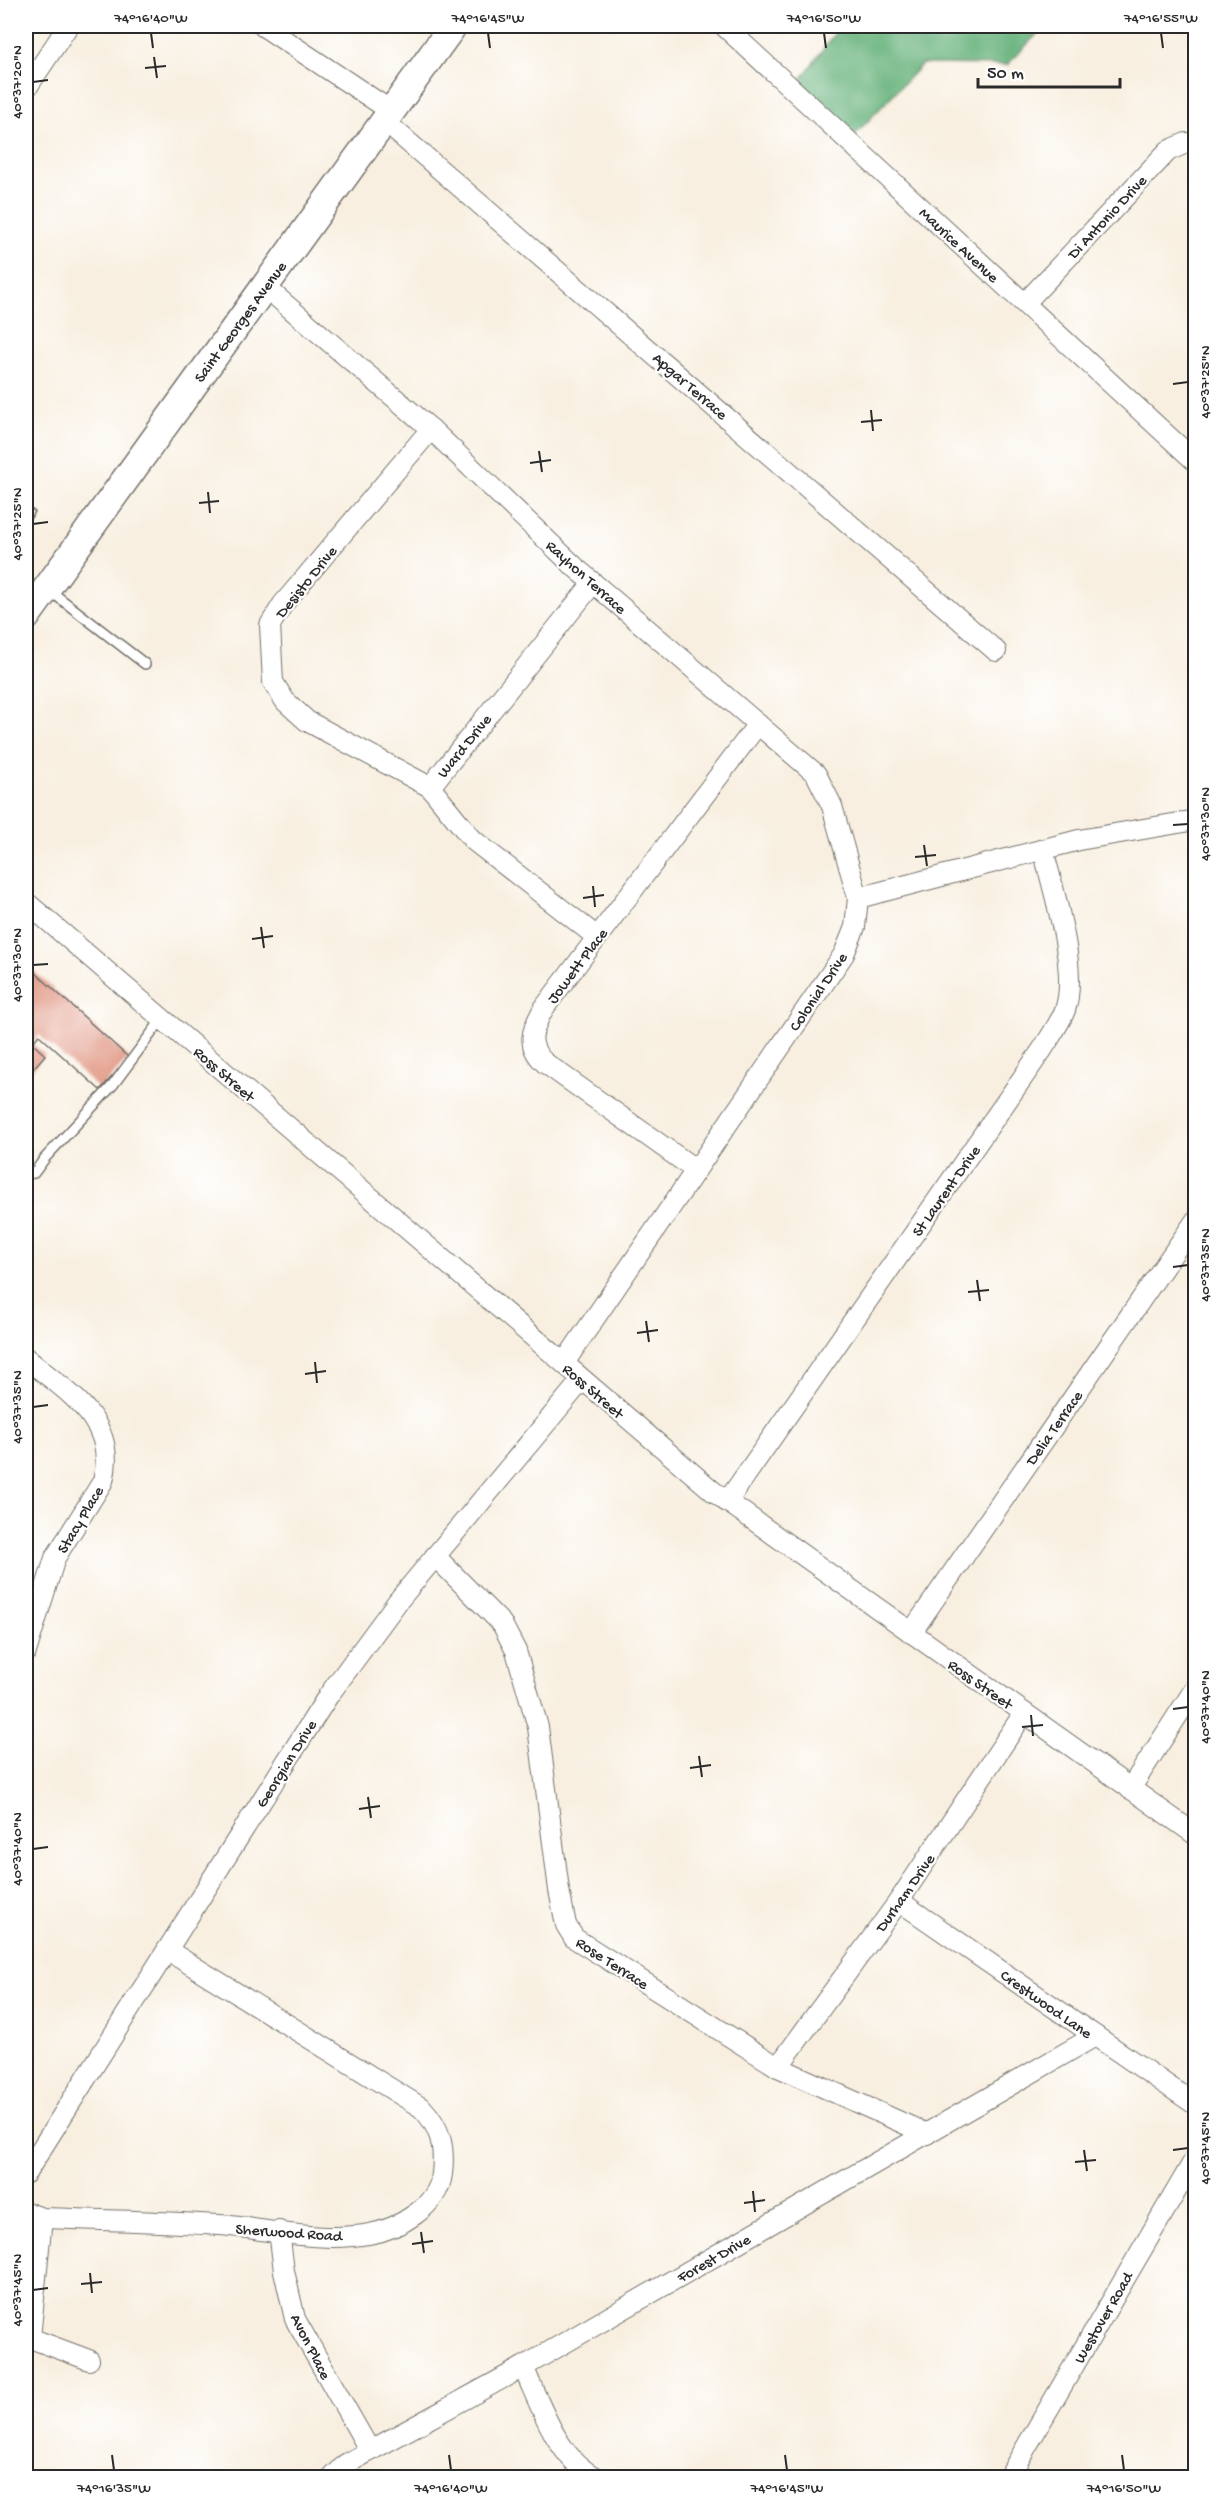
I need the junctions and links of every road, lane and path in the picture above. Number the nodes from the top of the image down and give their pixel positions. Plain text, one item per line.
1 (68, 26) edge
2 (263, 26) edge
3 (453, 26) edge
4 (724, 26) edge
5 (26, 89) edge
6 (388, 116) junction
7 (1196, 144) edge
8 (264, 286) junction
9 (1024, 303) junction
10 (431, 429) junction
11 (1196, 462) edge
12 (593, 583) junction
13 (46, 588) junction
14 (26, 617) edge
15 (996, 651) dead end
16 (145, 664) dead end
17 (758, 723) junction
18 (430, 787) junction
19 (1196, 820) edge
20 (1043, 849) junction
21 (858, 898) junction
22 (26, 902) edge
23 (597, 937) junction
24 (162, 1019) junction
25 (696, 1170) junction
26 (26, 1174) edge
27 (1196, 1220) edge
28 (26, 1358) edge
29 (564, 1364) junction
30 (582, 1380) junction
31 (727, 1502) junction
32 (435, 1556) junction
33 (911, 1633) junction
34 (28, 1645) edge
35 (1196, 1687) edge
36 (1024, 1713) junction
37 (1130, 1789) junction
38 (1196, 1835) edge
39 (899, 1901) junction
40 (167, 1950) junction
41 (1095, 2036) junction
42 (778, 2067) junction
43 (1196, 2105) edge
44 (927, 2134) junction
45 (1196, 2157) edge
46 (26, 2173) edge
47 (34, 2215) edge
48 (279, 2231) junction
49 (89, 2360) dead end
50 (522, 2367) junction
51 (370, 2451) junction
52 (332, 2478) edge
53 (597, 2478) edge
54 (1008, 2478) edge

1 - 5 street
2 - 6 street, Apgar Terrace
3 - 6 main road, Saint Georges Avenue
4 - 9 street, Maurice Avenue
6 - 8 main road, Saint Georges Avenue
6 - 15 street, Apgar Terrace
7 - 9 street, Di Antonio Drive
8 - 10 street, Rayhon Terrace
8 - 13 main road, Saint Georges Avenue
9 - 11 street, Maurice Avenue
10 - 12 street, Rayhon Terrace
10 - 18 street, Desisto Drive
12 - 17 street, Rayhon Terrace
12 - 18 street, Ward Drive
13 - 14 main road, Saint Georges Avenue
13 - 16 lane
17 - 21 street, Rayhon Terrace
17 - 23 street, Jowett Place
18 - 23 street, Ward Drive
19 - 20 street
20 - 21 street
20 - 31 street, St Laurent Drive
21 - 25 street, Colonial Drive
22 - 24 street, Ross Street
23 - 25 street, Jowett Place
24 - 26 lane
24 - 29 street, Ross Street
25 - 29 street, Colonial Drive
27 - 33 street, Delia Terrace
28 - 34 street, Stacy Place
29 - 30 street, Ross Street
30 - 31 street, Ross Street
30 - 32 street, Georgian Drive
31 - 33 street, Ross Street
32 - 40 street, Georgian Drive
32 - 42 street, Rose Terrace
33 - 36 street, Ross Street
35 - 37 street
36 - 37 street, Ross Street
36 - 39 street, Durham Drive
37 - 38 street, Ross Street
39 - 41 street, Crestwood Lane
39 - 42 street, Durham Drive
40 - 46 street, Georgian Drive
40 - 48 street, Sherwood Road
41 - 43 street, Crestwood Lane
41 - 44 street, Forest Drive
42 - 44 street, Rose Terrace
44 - 50 street, Forest Drive
45 - 54 street, Westover Road
47 - 48 street, Sherwood Road
47 - 49 street
48 - 51 street, Avon Place
50 - 51 street, Forest Drive
50 - 53 street
51 - 52 street, Forest Drive

